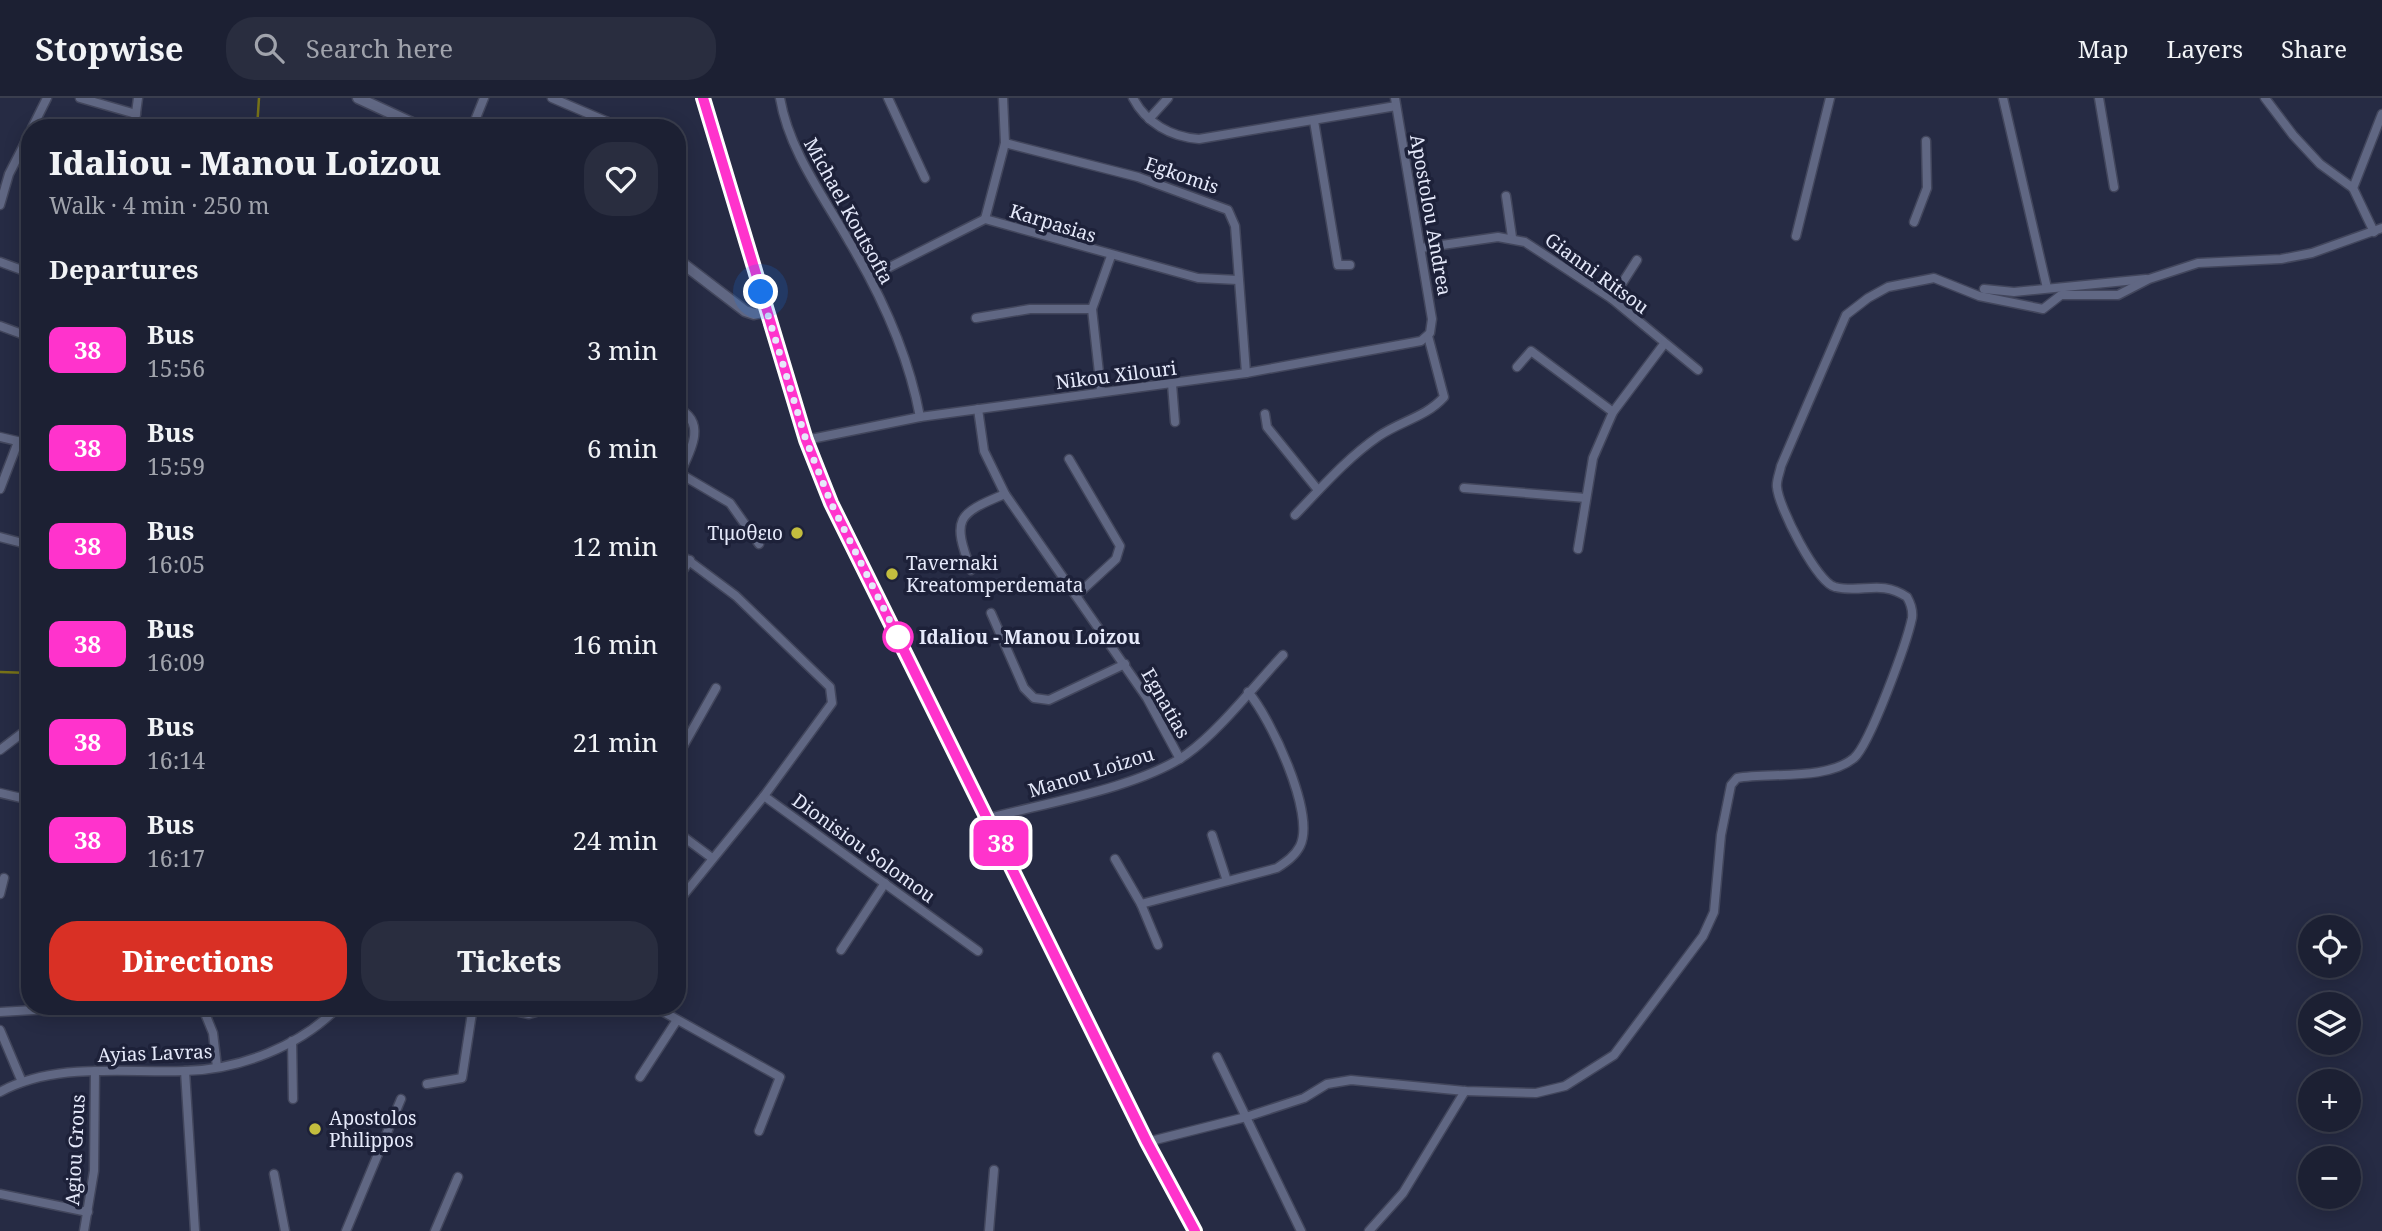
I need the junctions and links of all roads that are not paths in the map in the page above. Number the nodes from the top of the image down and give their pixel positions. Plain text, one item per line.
1 (47, 98) edge
2 (80, 98) edge
3 (138, 98) edge
4 (358, 98) edge
5 (484, 98) edge
6 (552, 98) edge
7 (703, 98) edge
8 (780, 98) edge
9 (888, 98) edge
10 (1003, 98) edge
11 (1133, 98) edge
12 (1168, 98) edge
13 (1830, 98) edge
14 (2003, 98) edge
15 (2099, 98) edge
16 (2265, 98) edge
17 (1396, 102) edge
18 (136, 114) junction
19 (2382, 114) edge
20 (36, 119) edge
21 (135, 119) edge
22 (404, 119) edge
23 (476, 119) edge
24 (601, 119) edge
25 (1149, 119) junction
26 (1314, 121) junction
27 (1926, 141) dead end
28 (1005, 143) junction
29 (21, 147) edge
30 (4, 173) edge
31 (925, 178) dead end
32 (2114, 187) dead end
33 (2353, 188) junction
34 (1506, 196) dead end
35 (0, 205) edge
36 (985, 219) junction
37 (1914, 222) dead end
38 (2378, 230) edge
39 (1796, 236) dead end
40 (1512, 237) junction
41 (1422, 248) junction
42 (1111, 256) junction
43 (1637, 260) dead end
44 (0, 261) edge
45 (1350, 265) dead end
46 (686, 266) edge
47 (21, 269) edge
48 (870, 277) junction
49 (1238, 280) junction
50 (2047, 288) junction
51 (1984, 289) dead end
52 (2069, 291) junction
53 (1612, 299) junction
54 (1092, 309) junction
55 (767, 311) junction
56 (976, 318) dead end
57 (0, 326) edge
58 (21, 334) edge
59 (1428, 336) junction
60 (1664, 344) junction
61 (1517, 368) dead end
62 (1698, 370) dead end
63 (1246, 373) junction
64 (1172, 384) junction
65 (1101, 391) junction
66 (978, 408) junction
67 (1613, 412) junction
68 (686, 413) edge
69 (1265, 414) dead end
70 (920, 417) junction
71 (1175, 422) dead end
72 (0, 437) edge
73 (806, 440) junction
74 (18, 442) junction
75 (21, 442) edge
76 (686, 459) edge
77 (1069, 459) dead end
78 (686, 479) edge
79 (1464, 488) dead end
80 (0, 489) edge
81 (1318, 490) junction
82 (1005, 494) junction
83 (1586, 498) junction
84 (1296, 515) dead end
85 (0, 537) edge
86 (21, 543) edge
87 (759, 544) dead end
88 (1578, 549) dead end
89 (686, 558) edge
90 (690, 560) junction
91 (686, 566) edge
92 (971, 570) dead end
93 (1078, 594) junction
94 (991, 613) dead end
95 (1283, 655) dead end
96 (1125, 664) junction
97 (716, 688) dead end
98 (1248, 692) junction
99 (21, 734) edge
100 (686, 741) edge
101 (0, 750) edge
102 (1180, 759) junction
103 (0, 793) edge
104 (764, 796) junction
105 (21, 798) edge
106 (989, 818) junction
107 (1212, 835) dead end
108 (686, 839) edge
109 (712, 858) junction
110 (1115, 859) dead end
111 (5, 878) dead end
112 (1227, 881) junction
113 (885, 883) junction
114 (686, 891) edge
115 (0, 894) edge
116 (1141, 904) junction
117 (1158, 945) dead end
118 (841, 950) dead end
119 (978, 951) dead end
120 (21, 1011) edge
121 (0, 1012) edge
122 (207, 1015) edge
123 (328, 1015) edge
124 (472, 1015) edge
125 (668, 1015) edge
126 (677, 1020) junction
127 (0, 1030) edge
128 (292, 1041) junction
129 (1217, 1058) dead end
130 (217, 1068) junction
131 (95, 1071) junction
132 (185, 1071) junction
133 (640, 1077) dead end
134 (22, 1082) junction
135 (427, 1084) dead end
136 (1465, 1091) junction
137 (0, 1092) edge
138 (293, 1099) dead end
139 (401, 1099) dead end
140 (1246, 1117) junction
141 (759, 1131) dead end
142 (1147, 1142) junction
143 (994, 1170) dead end
144 (275, 1174) dead end
145 (458, 1177) dead end
146 (0, 1194) edge
147 (88, 1212) junction
148 (83, 1231) edge
149 (195, 1231) edge
150 (285, 1231) edge
151 (346, 1231) edge
152 (435, 1231) edge
153 (989, 1231) edge
154 (1195, 1231) edge
155 (1301, 1231) edge
156 (1369, 1231) edge

1 - 20 street
2 - 18 street
3 - 18 street
4 - 22 street
5 - 23 street
6 - 24 street
7 - 55 main road
8 - 48 street, Michael Koutsofta
9 - 31 street
10 - 28 street
11 - 25 street
12 - 25 street
13 - 39 street
14 - 50 street
15 - 32 street
16 - 33 street
17 - 26 street
17 - 41 street, Apostolou Andrea
18 - 21 street
19 - 33 street
25 - 26 street
26 - 45 street
27 - 37 street
28 - 36 street
28 - 49 street, Egkomis
29 - 30 street
30 - 35 street
33 - 38 street
34 - 40 street
36 - 42 street, Karpasias
36 - 48 street, Karpasias
38 - 52 street
40 - 41 street
40 - 53 street, Gianni Ritsou
41 - 59 street, Apostolou Andrea
42 - 49 street, Karpasias
42 - 54 street
43 - 53 street
44 - 47 street
46 - 55 street
48 - 70 street, Michael Koutsofta
49 - 63 street, Egkomis
50 - 51 street
50 - 52 street
52 - 136 street
53 - 60 street, Gianni Ritsou
54 - 56 street
54 - 65 street
55 - 73 main road
57 - 58 street
59 - 63 street, Nikou Xilouri
59 - 81 street, Apostolou Andrea
60 - 62 street, Gianni Ritsou
60 - 67 street
61 - 67 street
63 - 64 street, Nikou Xilouri
64 - 65 street, Nikou Xilouri
64 - 71 street
65 - 66 street, Nikou Xilouri
66 - 70 street, Nikou Xilouri
66 - 82 street, Egnatias
67 - 83 street
68 - 76 street
69 - 81 street
70 - 73 street, Nikou Xilouri
72 - 74 street
73 - 106 main road
74 - 75 street
74 - 80 street
77 - 93 street
78 - 87 street
79 - 83 street
81 - 84 street
82 - 92 street
82 - 93 street, Egnatias
83 - 88 street
85 - 86 street
89 - 90 street, Dionisiou Solomou
90 - 91 street
90 - 104 street, Dionisiou Solomou
93 - 96 street, Egnatias
94 - 96 street, Egnatias
95 - 98 street, Manou Loizou
96 - 102 street, Egnatias
97 - 100 street
98 - 102 street, Manou Loizou
98 - 112 street
99 - 101 street
102 - 106 street, Manou Loizou
103 - 105 street
104 - 109 street
104 - 113 street, Dionisiou Solomou
106 - 142 main road
107 - 112 street
108 - 109 street
109 - 114 street
110 - 116 street
111 - 115 street
112 - 116 street
113 - 118 street
113 - 119 street, Dionisiou Solomou
116 - 117 street
120 - 121 street
122 - 130 street
123 - 128 street, Ayias Lavras
124 - 135 street
125 - 126 street
126 - 133 street
126 - 141 street
127 - 134 street
128 - 130 street, Ayias Lavras
128 - 138 street
129 - 140 street
130 - 132 street, Ayias Lavras
131 - 132 street, Ayias Lavras
131 - 134 street, Ayias Lavras
131 - 147 street, Agiou Grous
132 - 149 street
134 - 137 street, Ayias Lavras
136 - 140 street
136 - 156 street
139 - 151 street
140 - 142 street
140 - 155 street
142 - 154 main road
143 - 153 street
144 - 150 street
145 - 152 street
146 - 147 street
147 - 148 street, Agiou Grous

